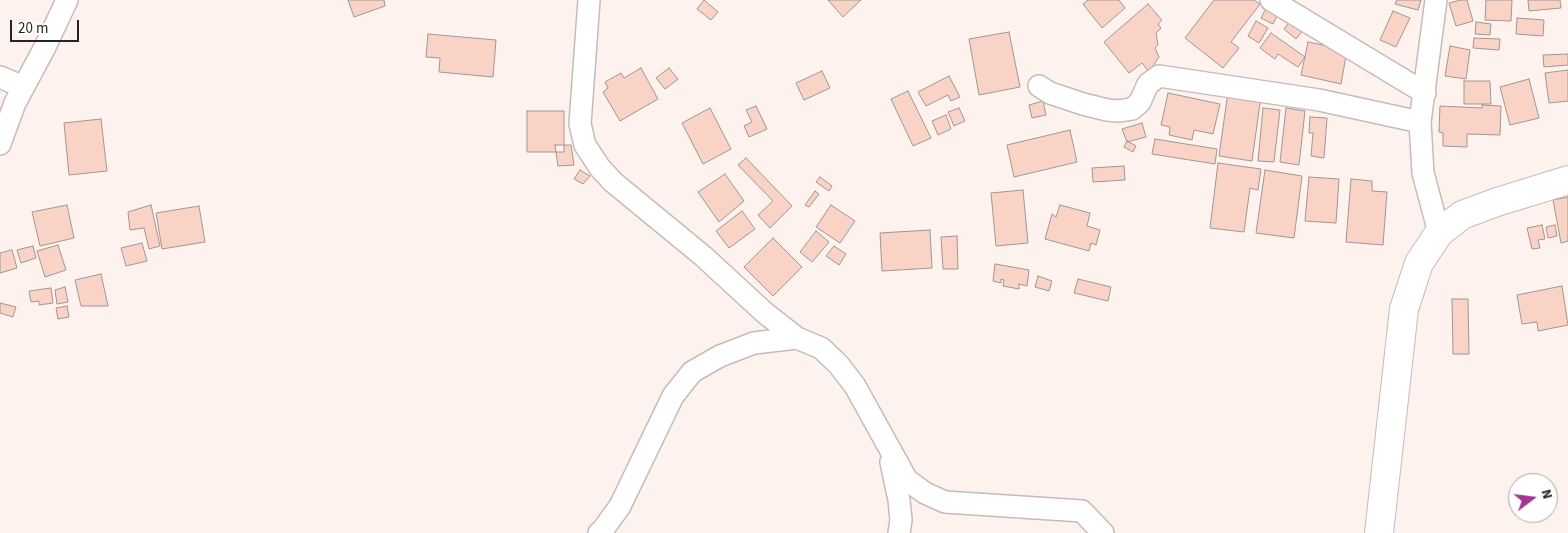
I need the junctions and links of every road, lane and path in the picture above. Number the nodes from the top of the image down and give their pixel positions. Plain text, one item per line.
1 (67, 0) edge
2 (589, 0) edge
3 (1270, 0) edge
4 (1436, 0) edge
5 (0, 77) edge
6 (1039, 86) dead end
7 (23, 87) junction
8 (1425, 92) junction
9 (1420, 122) junction
10 (0, 144) edge
11 (1568, 180) edge
12 (1439, 233) junction
13 (797, 338) junction
14 (888, 447) junction
15 (599, 533) edge
16 (899, 533) edge
17 (1103, 533) edge
18 (1379, 533) edge

1 - 7 street
2 - 13 street
3 - 8 street
4 - 8 street
5 - 7 street
6 - 9 street
7 - 10 street
8 - 9 street
9 - 12 street
11 - 12 street
12 - 18 street
13 - 14 street
13 - 15 street
14 - 16 street
14 - 17 street

